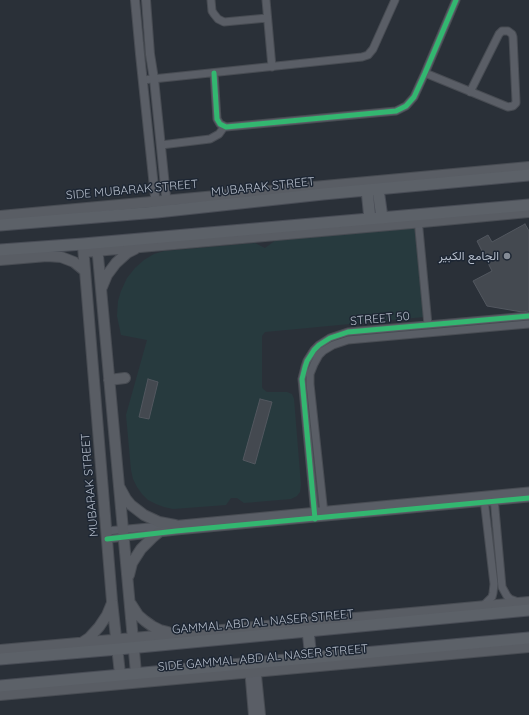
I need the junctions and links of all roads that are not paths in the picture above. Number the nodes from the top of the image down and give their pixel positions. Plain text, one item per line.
1 (135, 0) edge
2 (146, 0) edge
3 (212, 0) edge
4 (266, 0) edge
5 (395, 0) edge
6 (456, 0) edge
7 (267, 18) junction
8 (272, 67) junction
9 (214, 73) junction
10 (425, 73) junction
11 (154, 79) junction
12 (143, 80) junction
13 (470, 92) junction
14 (224, 127) junction
15 (161, 146) junction
16 (150, 148) junction
17 (529, 167) edge
18 (473, 176) junction
19 (529, 176) edge
20 (378, 189) junction
21 (367, 190) junction
22 (156, 201) junction
23 (529, 205) edge
24 (164, 208) junction
25 (529, 212) edge
26 (0, 216) edge
27 (382, 218) junction
28 (370, 219) junction
29 (418, 219) junction
30 (0, 224) edge
31 (262, 232) junction
32 (98, 247) junction
33 (140, 247) junction
34 (83, 248) junction
35 (0, 250) edge
36 (0, 260) edge
37 (85, 271) junction
38 (102, 289) junction
39 (529, 316) edge
40 (529, 324) edge
41 (428, 325) junction
42 (417, 326) junction
43 (419, 334) junction
44 (107, 352) junction
45 (91, 354) junction
46 (125, 378) dead end
47 (109, 380) junction
48 (303, 398) junction
49 (311, 398) junction
50 (118, 484) junction
51 (529, 491) edge
52 (494, 498) junction
53 (529, 498) edge
54 (483, 499) junction
55 (324, 514) junction
56 (315, 515) junction
57 (176, 528) junction
58 (123, 533) junction
59 (158, 533) junction
60 (107, 535) junction
61 (128, 579) junction
62 (129, 600) junction
63 (112, 601) junction
64 (482, 606) junction
65 (525, 606) edge
66 (433, 615) junction
67 (308, 631) junction
68 (178, 634) junction
69 (229, 634) junction
70 (529, 638) edge
71 (83, 642) junction
72 (133, 643) junction
73 (117, 644) junction
74 (529, 647) edge
75 (0, 650) edge
76 (311, 658) junction
77 (0, 659) edge
78 (252, 667) junction
79 (136, 673) junction
80 (121, 679) junction
81 (0, 686) edge
82 (255, 690) junction
83 (0, 695) edge
84 (253, 715) edge
85 (261, 715) edge

1 - 12 street
2 - 11 street
3 - 7 street
4 - 7 street
5 - 8 street
6 - 10 street
7 - 8 street
8 - 9 street
9 - 11 street
9 - 14 street
10 - 13 street
10 - 14 street
11 - 12 street
11 - 15 street
12 - 16 street
13 - 13 street
14 - 15 street
15 - 16 street
15 - 24 street
16 - 22 street
17 - 18 main road, SIDE MUBARAK STREET
18 - 19 main road, MUBARAK STREET
18 - 20 main road, MUBARAK STREET
18 - 24 main road, SIDE MUBARAK STREET
20 - 21 main road, MUBARAK STREET
20 - 27 main road
21 - 24 main road, MUBARAK STREET
21 - 28 main road
22 - 24 main road, SIDE MUBARAK STREET
22 - 26 main road, SIDE MUBARAK STREET
23 - 29 main road
24 - 30 main road, MUBARAK STREET
25 - 29 main road
27 - 28 main road
27 - 29 main road
28 - 31 main road
29 - 31 main road
29 - 41 street
31 - 32 main road
31 - 33 main road
32 - 33 main road
32 - 34 main road
32 - 38 main road
33 - 38 main road
34 - 35 main road
34 - 37 main road, MUBARAK STREET
36 - 37 main road
37 - 45 main road, MUBARAK STREET
38 - 44 main road
39 - 41 street, STREET 50
40 - 43 street, STREET 50
41 - 42 street, STREET 50
42 - 43 street
42 - 48 street, STREET 50
43 - 49 street, STREET 50
44 - 45 main road
44 - 47 main road
45 - 60 main road, MUBARAK STREET
46 - 47 main road
47 - 50 main road
48 - 49 street
48 - 56 street, STREET 50
49 - 55 street, STREET 50
50 - 57 main road
50 - 58 main road
51 - 52 street
52 - 53 street
52 - 54 street
52 - 65 street
54 - 55 street
54 - 64 street
55 - 56 street
56 - 57 street
57 - 58 street
57 - 59 street
58 - 59 street
58 - 60 street
58 - 61 main road
59 - 61 main road
60 - 63 main road, MUBARAK STREET
61 - 62 main road
62 - 68 main road
62 - 72 main road
63 - 71 main road
63 - 73 main road, MUBARAK STREET
64 - 65 main road
64 - 66 main road
65 - 66 main road, GAMMAL ABD AL NASER STREET
66 - 67 main road, GAMMAL ABD AL NASER STREET
66 - 69 main road
67 - 69 main road, GAMMAL ABD AL NASER STREET
67 - 76 main road
68 - 69 main road
68 - 72 main road
69 - 72 main road, GAMMAL ABD AL NASER STREET
70 - 76 main road
71 - 73 main road
71 - 75 main road
72 - 73 main road, GAMMAL ABD AL NASER STREET
72 - 79 main road
73 - 77 main road, GAMMAL ABD AL NASER STREET
73 - 80 main road, MUBARAK STREET
74 - 78 main road, SIDE GAMMAL ABD AL NASER STREET
76 - 78 main road
78 - 79 main road
78 - 80 main road, SIDE GAMMAL ABD AL NASER STREET
78 - 82 street
79 - 80 main road
80 - 81 main road
80 - 83 main road, SIDE GAMMAL ABD AL NASER STREET
82 - 84 street
82 - 85 street

